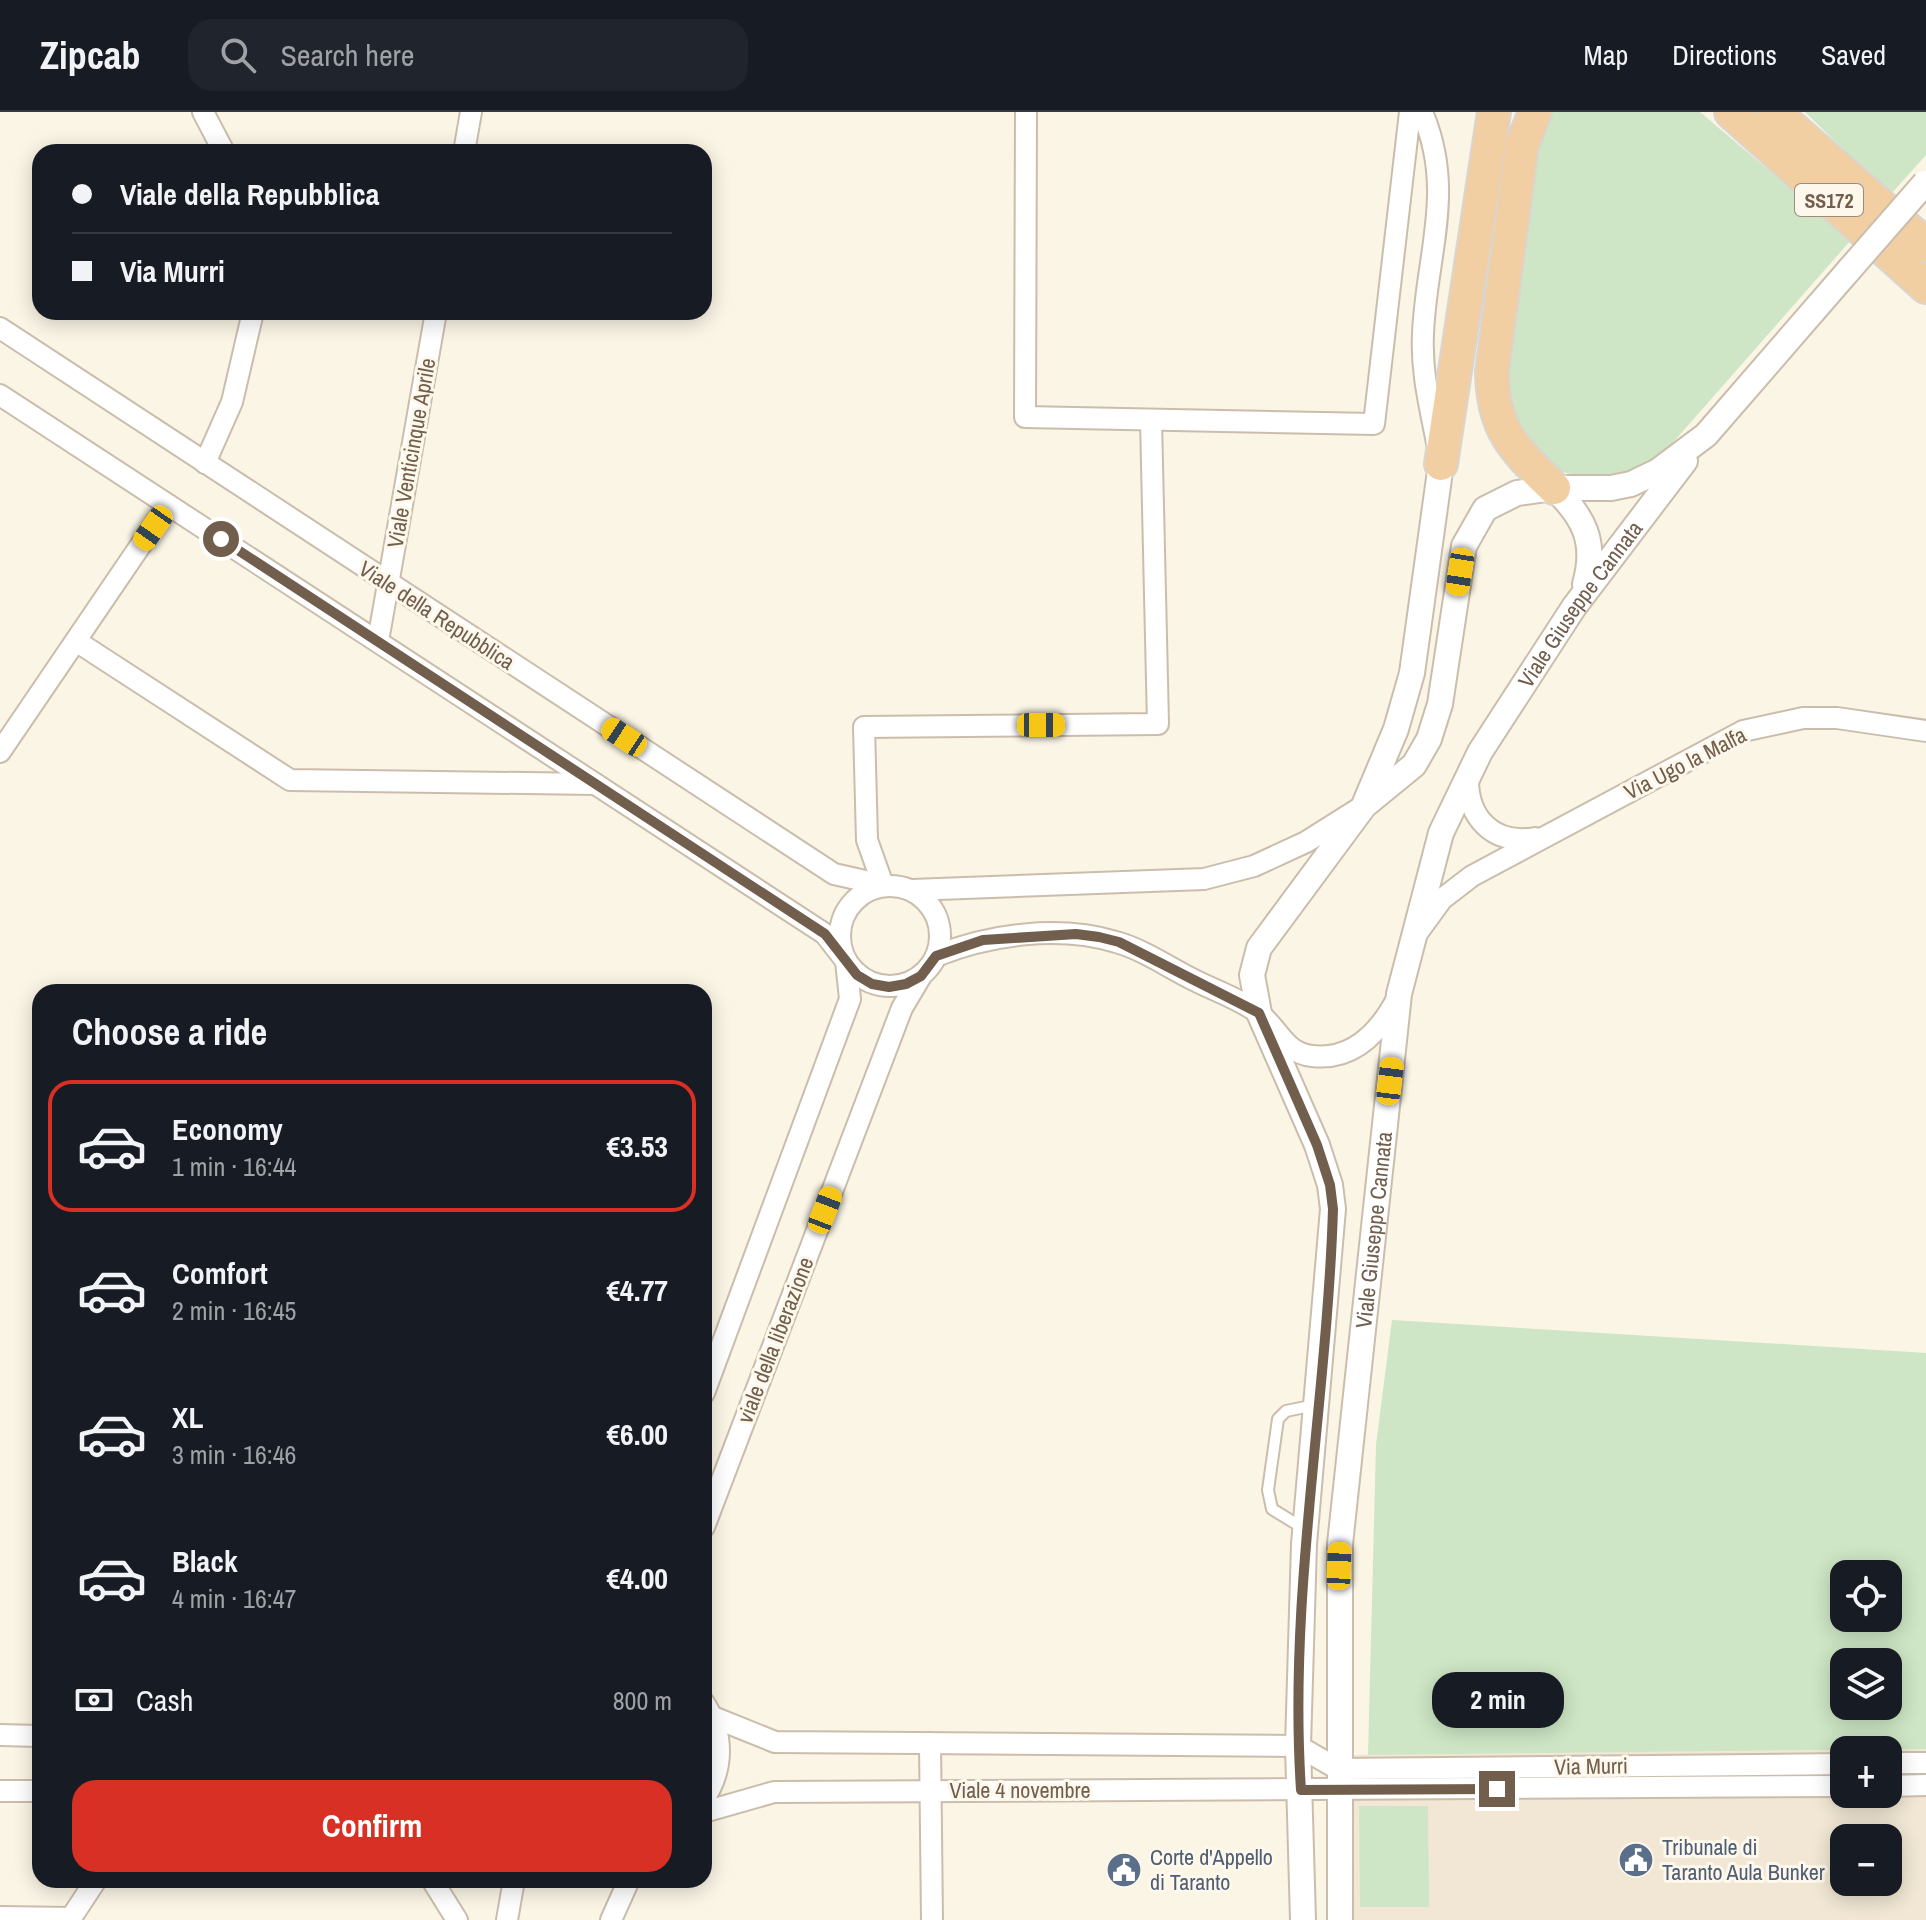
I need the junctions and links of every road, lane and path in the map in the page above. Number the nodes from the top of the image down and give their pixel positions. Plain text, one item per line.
1 (203, 112) edge
2 (471, 112) edge
3 (1026, 112) edge
4 (1410, 112) edge
5 (1422, 112) edge
6 (1494, 112) edge
7 (1535, 112) edge
8 (1731, 112) edge
9 (1774, 112) edge
10 (1785, 112) edge
11 (1807, 141) junction
12 (220, 144) edge
13 (465, 144) edge
14 (1926, 182) edge
15 (1926, 245) edge
16 (1926, 287) edge
17 (251, 320) edge
18 (435, 320) edge
19 (0, 328) edge
20 (0, 395) edge
21 (1151, 420) junction
22 (1706, 435) junction
23 (205, 463) junction
24 (1441, 464) junction
25 (1554, 488) junction
26 (168, 505) junction
27 (388, 584) junction
28 (1574, 607) junction
29 (76, 641) junction
30 (378, 641) junction
31 (1926, 731) edge
32 (0, 752) edge
33 (1468, 775) junction
34 (596, 784) junction
35 (1364, 806) junction
36 (1546, 834) junction
37 (883, 885) junction
38 (912, 890) junction
39 (1410, 945) junction
40 (936, 956) junction
41 (846, 961) junction
42 (921, 976) junction
43 (1399, 994) junction
44 (1259, 1013) junction
45 (712, 1371) edge
46 (1317, 1410) junction
47 (1352, 1421) junction
48 (712, 1506) edge
49 (1305, 1529) junction
50 (712, 1712) edge
51 (712, 1721) edge
52 (0, 1735) edge
53 (32, 1736) edge
54 (930, 1743) junction
55 (1298, 1746) junction
56 (1902, 1763) edge
57 (1926, 1763) edge
58 (1830, 1764) edge
59 (1339, 1780) junction
60 (712, 1784) edge
61 (1926, 1785) edge
62 (1830, 1786) edge
63 (1902, 1786) edge
64 (1301, 1790) junction
65 (0, 1791) edge
66 (32, 1791) edge
67 (929, 1791) junction
68 (712, 1810) edge
69 (91, 1888) edge
70 (437, 1888) edge
71 (513, 1888) edge
72 (625, 1888) edge
73 (0, 1917) edge
74 (457, 1920) edge
75 (507, 1920) edge
76 (611, 1920) edge
77 (932, 1920) edge
78 (1303, 1920) edge
79 (1340, 1920) edge

1 - 12 street
2 - 13 street
3 - 21 street
4 - 21 street
5 - 24 street
6 - 24 highway
7 - 25 highway
8 - 16 highway, SS172
9 - 11 highway, SS172
10 - 11 highway
11 - 15 highway, SS172
14 - 22 street, bridge
17 - 23 street
18 - 27 street, Viale Venticinque Aprile
19 - 23 street, Viale della Repubblica
20 - 26 street
21 - 37 street
22 - 25 street, Viale Giuseppe Cannata
22 - 28 street, Viale Giuseppe Cannata
23 - 27 street, Viale della Repubblica
24 - 35 street
25 - 28 street
25 - 35 street, Viale Giuseppe Cannata
26 - 29 street
26 - 30 street
27 - 30 street, Viale Venticinque Aprile
27 - 37 street, Viale della Repubblica
28 - 33 street, Viale Giuseppe Cannata
29 - 32 street
29 - 34 street
30 - 34 street
31 - 36 street, Via Ugo la Malfa
33 - 36 street, Via Ugo la Malfa
33 - 39 street, Viale Giuseppe Cannata
34 - 41 street
35 - 38 street
35 - 44 street, Viale Giuseppe Cannata
36 - 39 street, Via Ugo la Malfa
37 - 38 street
37 - 41 street
38 - 40 street
39 - 43 street, Viale Giuseppe Cannata
40 - 42 street
40 - 44 street
41 - 42 street
41 - 45 street
42 - 48 street, viale della liberazione
43 - 44 street
43 - 47 street, Viale Giuseppe Cannata
44 - 46 street, Viale Giuseppe Cannata
46 - 47 street
46 - 49 street, Viale Giuseppe Cannata
46 - 49 lane
47 - 59 street, Viale Giuseppe Cannata
49 - 55 street, Viale Giuseppe Cannata
50 - 54 street, Viale 4 novembre
51 - 60 street
52 - 53 street
54 - 55 street, Viale 4 novembre
54 - 67 street
55 - 59 street, Viale 4 novembre
55 - 64 street, Viale Giuseppe Cannata
56 - 57 street
58 - 59 street, Via Murri
59 - 62 street, Via Murri
59 - 64 street, Viale 4 novembre
59 - 79 street, Viale Giuseppe Cannata
61 - 63 street
64 - 67 street, Viale 4 novembre
64 - 78 street, Viale Giuseppe Cannata
65 - 66 street
67 - 68 street, Viale 4 novembre
67 - 77 street
69 - 73 street
70 - 74 street
71 - 75 street
72 - 76 street

